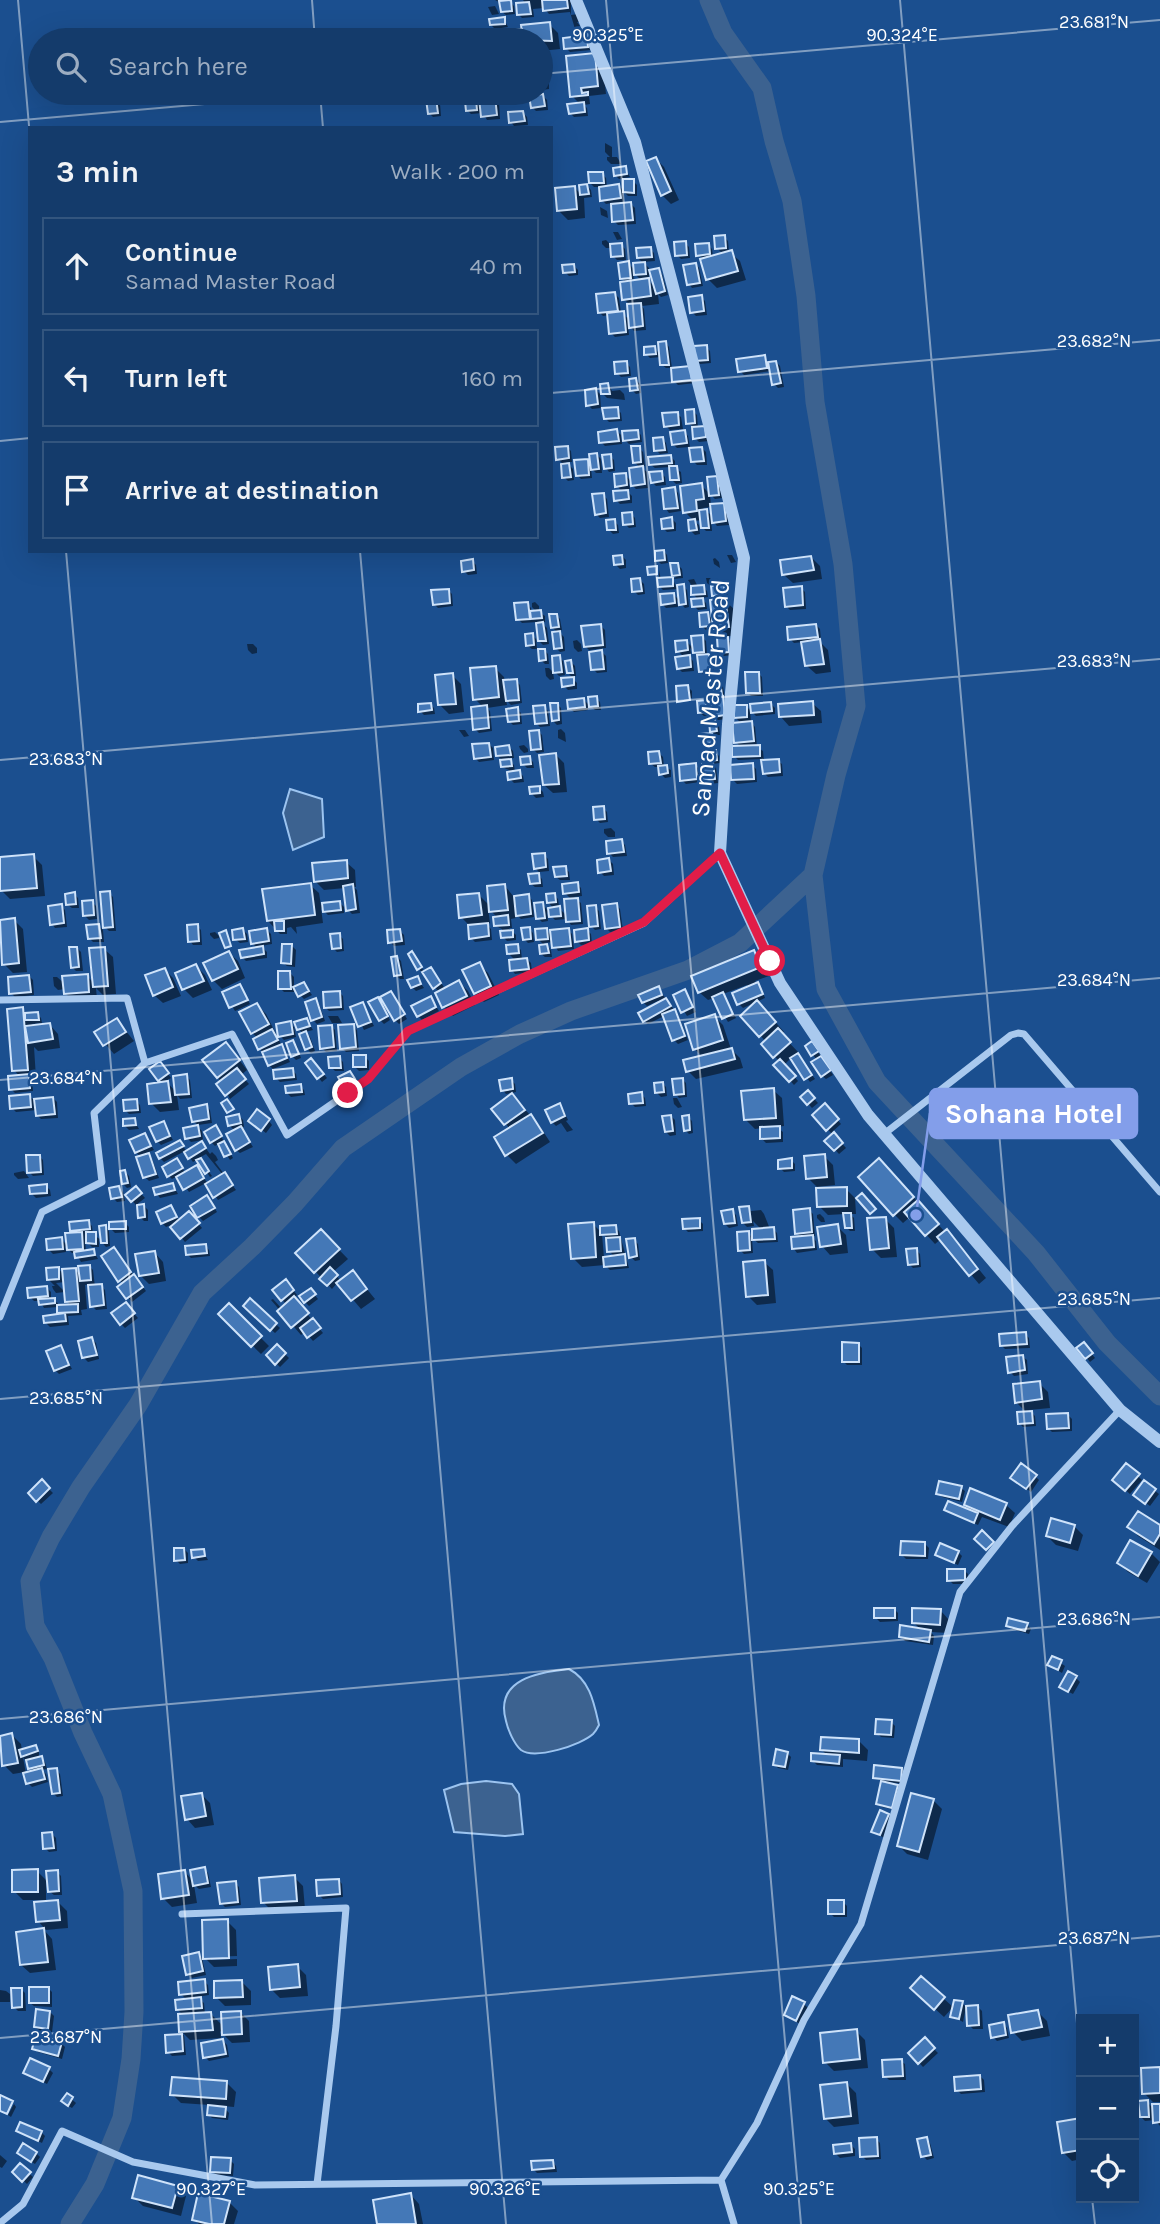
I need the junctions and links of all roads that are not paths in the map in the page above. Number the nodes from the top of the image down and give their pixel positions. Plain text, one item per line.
1 (576, 0) edge
2 (720, 853) junction
3 (0, 1000) edge
4 (145, 1063) junction
5 (884, 1134) junction
6 (1160, 1192) edge
7 (0, 1317) edge
8 (1119, 1410) junction
9 (1160, 1442) edge
10 (182, 1914) dead end
11 (721, 2180) junction
12 (317, 2184) junction
13 (0, 2223) edge
14 (734, 2224) edge

1 - 2 street, Samad Master Road
2 - 4 street
2 - 5 street, Samad Master Road
3 - 4 street
4 - 7 street
5 - 6 street
5 - 8 street, Samad Master Road
8 - 9 street, Samad Master Road
8 - 11 street
10 - 12 street
11 - 12 street
11 - 14 street
12 - 13 street

